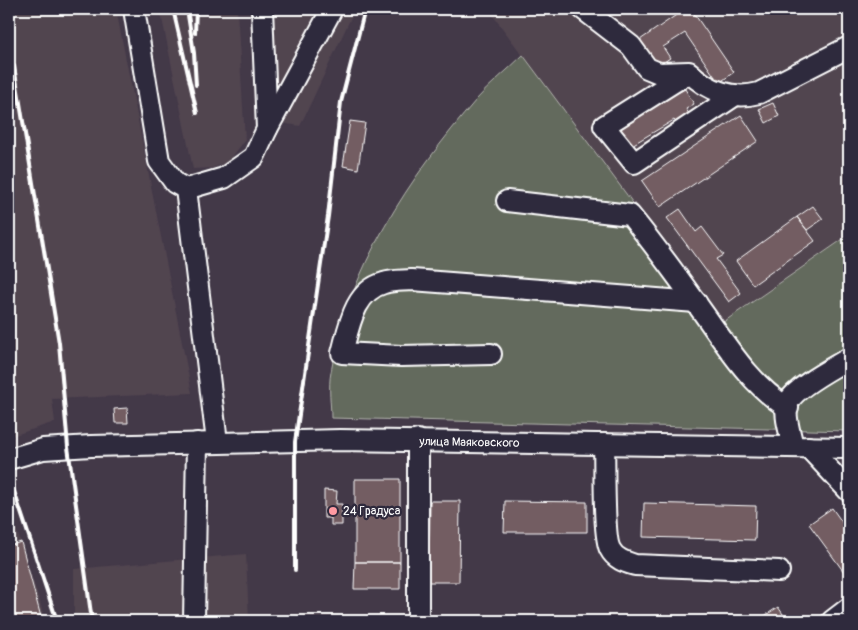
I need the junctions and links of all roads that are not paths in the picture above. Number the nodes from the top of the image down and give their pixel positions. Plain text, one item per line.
1 (134, 9) edge
2 (262, 9) edge
3 (332, 9) edge
4 (583, 9) edge
5 (849, 47) edge
6 (689, 72) junction
7 (734, 96) junction
8 (267, 129) junction
9 (186, 190) junction
10 (507, 201) dead end
11 (696, 302) junction
12 (491, 354) dead end
13 (849, 358) edge
14 (788, 408) junction
15 (418, 440) junction
16 (217, 442) junction
17 (197, 443) junction
18 (604, 444) junction
19 (801, 447) junction
20 (849, 448) edge
21 (9, 459) edge
22 (849, 492) edge
23 (779, 571) dead end
24 (849, 608) edge
25 (194, 621) edge
26 (418, 621) edge
27 (832, 621) edge

1 - 9 street
2 - 8 street
3 - 8 street
4 - 6 street
5 - 7 street
6 - 7 street
6 - 7 street
8 - 9 street
9 - 16 street
10 - 11 street
11 - 12 street
11 - 14 street
13 - 14 street
14 - 19 street
15 - 16 street, улица Маяковского
15 - 18 street, улица Маяковского
15 - 26 street
16 - 17 street, улица Маяковского
17 - 21 street, улица Маяковского
17 - 25 street
18 - 19 street, улица Маяковского
18 - 23 street
19 - 20 street, улица Маяковского
19 - 22 street
24 - 27 street

